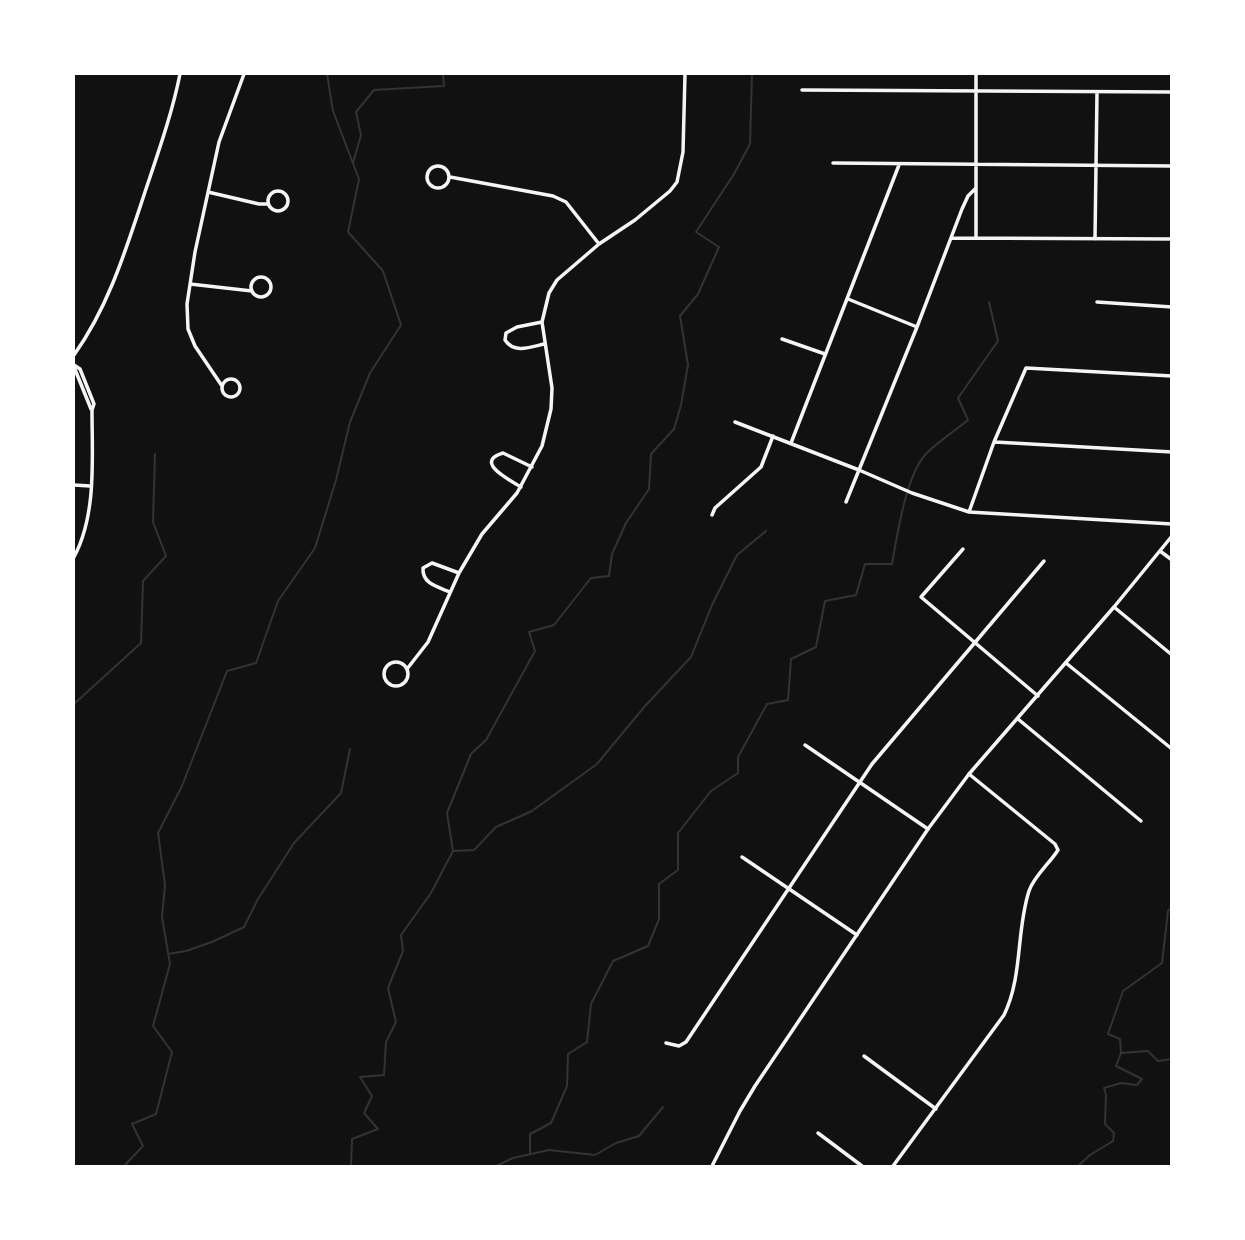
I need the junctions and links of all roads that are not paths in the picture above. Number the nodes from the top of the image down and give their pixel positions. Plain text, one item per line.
1 (180, 74) edge
2 (244, 74) edge
3 (685, 74) edge
4 (976, 74) edge
5 (802, 90) dead end
6 (976, 91) junction
7 (1097, 92) junction
8 (1171, 92) edge
9 (833, 163) dead end
10 (899, 164) junction
11 (975, 165) junction
12 (1096, 165) junction
13 (1171, 166) edge
14 (450, 177) junction
15 (976, 188) junction
16 (208, 192) junction
17 (268, 204) junction
18 (951, 238) junction
19 (976, 238) junction
20 (1095, 239) junction
21 (1171, 239) edge
22 (599, 244) junction
23 (190, 284) junction
24 (252, 291) junction
25 (848, 299) junction
26 (1097, 302) dead end
27 (1171, 307) edge
28 (541, 322) junction
29 (917, 327) junction
30 (782, 339) dead end
31 (545, 344) junction
32 (825, 354) junction
33 (74, 355) edge
34 (74, 366) edge
35 (1171, 376) edge
36 (222, 386) junction
37 (735, 422) dead end
38 (774, 436) junction
39 (994, 442) junction
40 (790, 443) junction
41 (1171, 452) edge
42 (532, 467) junction
43 (859, 470) junction
44 (74, 485) edge
45 (90, 486) junction
46 (521, 487) junction
47 (846, 502) dead end
48 (969, 512) junction
49 (712, 515) dead end
50 (1171, 524) edge
51 (1171, 536) edge
52 (963, 549) dead end
53 (1160, 551) junction
54 (74, 557) edge
55 (1171, 560) edge
56 (1044, 561) dead end
57 (459, 573) junction
58 (450, 592) junction
59 (1114, 607) junction
60 (975, 642) junction
61 (1171, 655) edge
62 (1066, 663) junction
63 (407, 669) junction
64 (1038, 696) junction
65 (1018, 719) junction
66 (804, 745) dead end
67 (1171, 749) edge
68 (969, 774) junction
69 (859, 783) junction
70 (1141, 821) dead end
71 (928, 829) junction
72 (742, 857) dead end
73 (788, 889) junction
74 (857, 935) junction
75 (666, 1043) dead end
76 (864, 1056) dead end
77 (936, 1109) junction
78 (818, 1133) dead end
79 (712, 1167) edge
80 (862, 1167) edge
81 (893, 1167) edge

1 - 33 street
2 - 16 street
3 - 22 street
4 - 6 street
5 - 6 street
6 - 7 street
6 - 11 street
7 - 8 street
7 - 12 street
9 - 10 street
10 - 11 street
10 - 25 street
11 - 12 street
11 - 15 street
12 - 13 street
12 - 20 street
14 - 14 street
14 - 22 street
15 - 18 street
15 - 19 street
16 - 17 street
16 - 23 street
17 - 17 street
18 - 19 street
18 - 29 street
19 - 20 street
20 - 21 street
22 - 28 street
23 - 24 street
23 - 36 street
24 - 24 street
25 - 29 street
25 - 32 street
26 - 27 street
28 - 31 street
28 - 31 street
29 - 43 street
30 - 32 street
31 - 42 street
32 - 40 street
34 - 45 street
35 - 39 street
36 - 36 street
37 - 38 street
38 - 40 street
38 - 49 street
39 - 41 street
39 - 48 street
40 - 43 street
42 - 46 street
42 - 46 street
43 - 47 street
43 - 48 street
44 - 45 street
45 - 54 street
46 - 57 street
48 - 50 street
51 - 53 street
52 - 60 street
53 - 55 street
53 - 59 street
56 - 60 street
57 - 58 street
57 - 58 street
58 - 63 street
59 - 61 street
59 - 62 street
60 - 64 street
60 - 69 street
62 - 64 street
62 - 67 street
63 - 63 street
64 - 65 street
65 - 68 street
65 - 70 street
66 - 69 street
68 - 71 street
68 - 77 street
69 - 71 street
69 - 73 street
71 - 74 street
72 - 73 street
73 - 74 street
73 - 75 street
74 - 79 street
76 - 77 street
77 - 81 street
78 - 80 street

